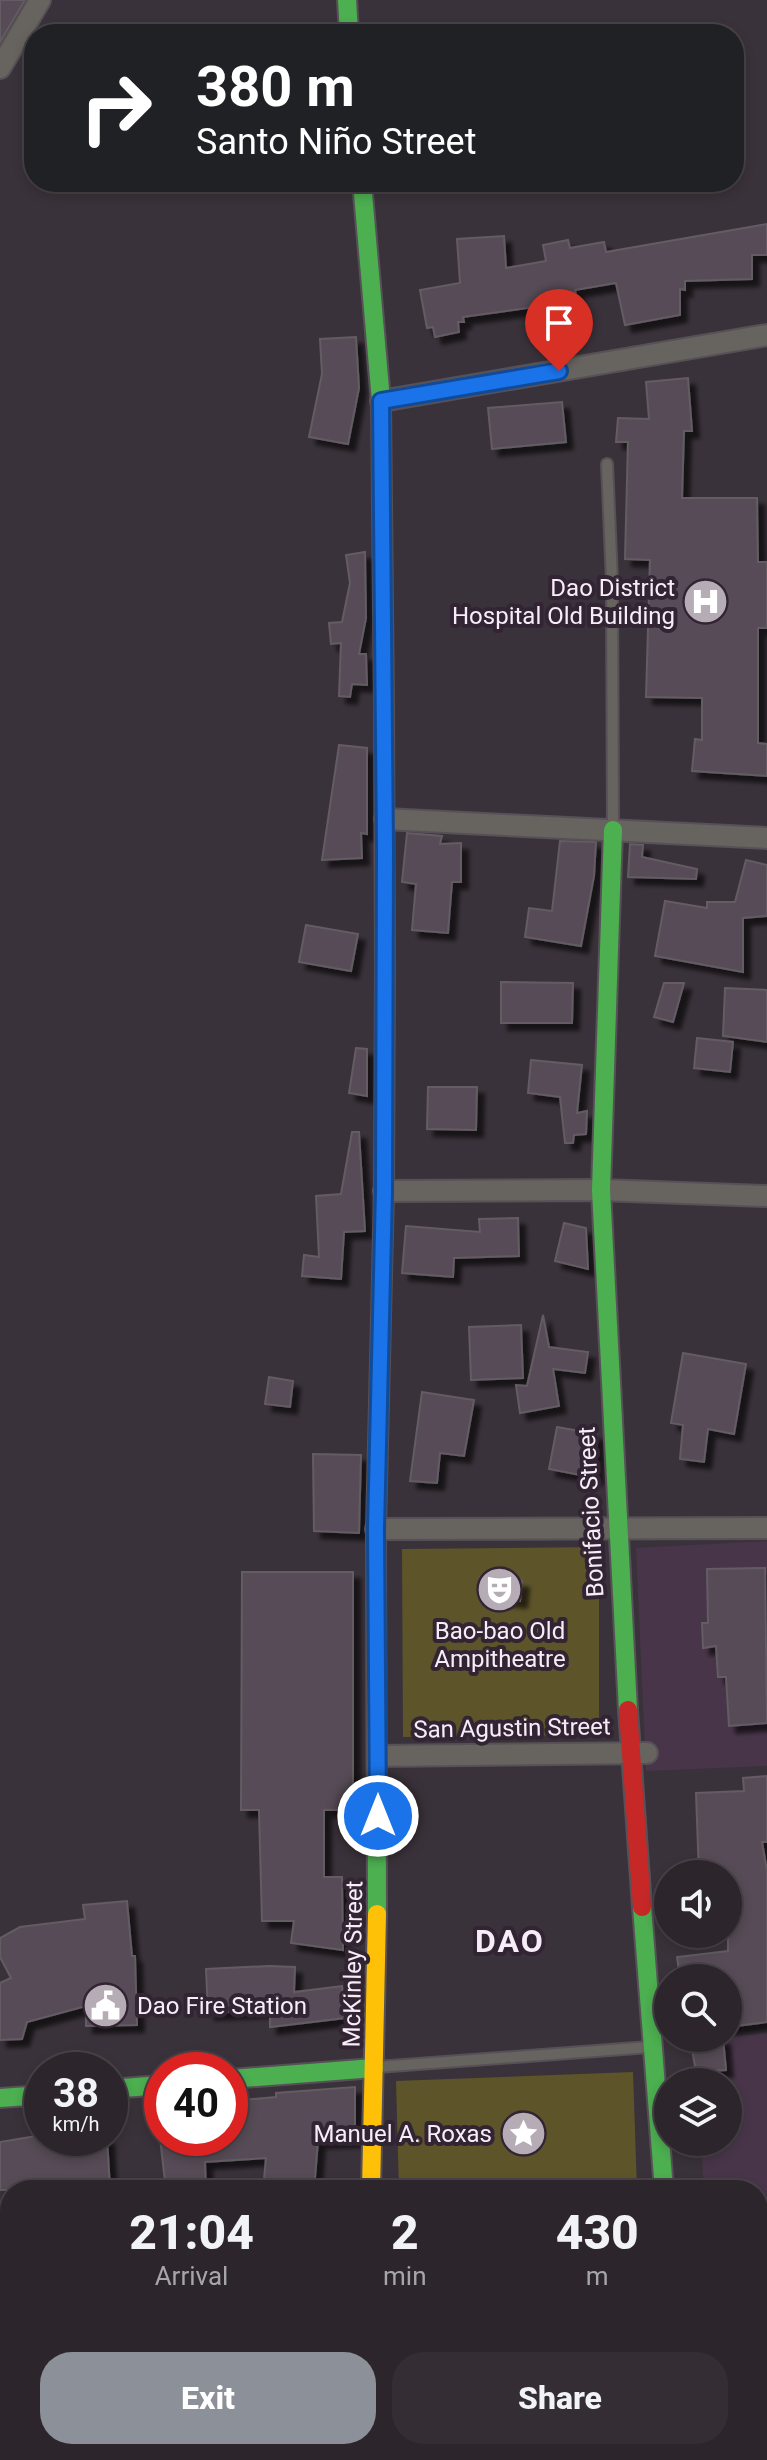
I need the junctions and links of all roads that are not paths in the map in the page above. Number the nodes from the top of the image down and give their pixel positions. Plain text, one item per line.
1 (40, 0) edge
2 (347, 0) edge
3 (26, 24) edge
4 (348, 24) edge
5 (24, 27) edge
6 (0, 68) edge
7 (363, 192) edge
8 (767, 335) edge
9 (381, 401) junction
10 (607, 464) dead end
11 (385, 819) junction
12 (613, 830) junction
13 (767, 838) edge
14 (601, 1190) junction
15 (384, 1191) junction
16 (767, 1196) edge
17 (767, 1528) edge
18 (376, 1529) junction
19 (617, 1529) junction
20 (638, 1753) junction
21 (378, 1756) junction
22 (650, 2047) junction
23 (374, 2068) junction
24 (248, 2078) edge
25 (24, 2096) edge
26 (0, 2098) edge
27 (371, 2180) edge
28 (663, 2180) edge

1 - 3 street
2 - 4 street
5 - 6 street
7 - 9 street, McKinley Street
8 - 9 street
9 - 11 street, McKinley Street
10 - 12 lane
11 - 12 street
11 - 15 street, McKinley Street
12 - 13 street
12 - 14 street, Bonifacio Street
14 - 15 street
14 - 16 street
14 - 19 street, Bonifacio Street
15 - 18 street, McKinley Street
17 - 19 street
18 - 19 street
18 - 21 street, McKinley Street
19 - 20 street, Bonifacio Street
20 - 21 street, San Agustin Street
20 - 22 street, Bonifacio Street
21 - 23 street, McKinley Street
22 - 23 lane
22 - 28 street, Bonifacio Street
23 - 24 street
23 - 27 street, McKinley Street
25 - 26 street

